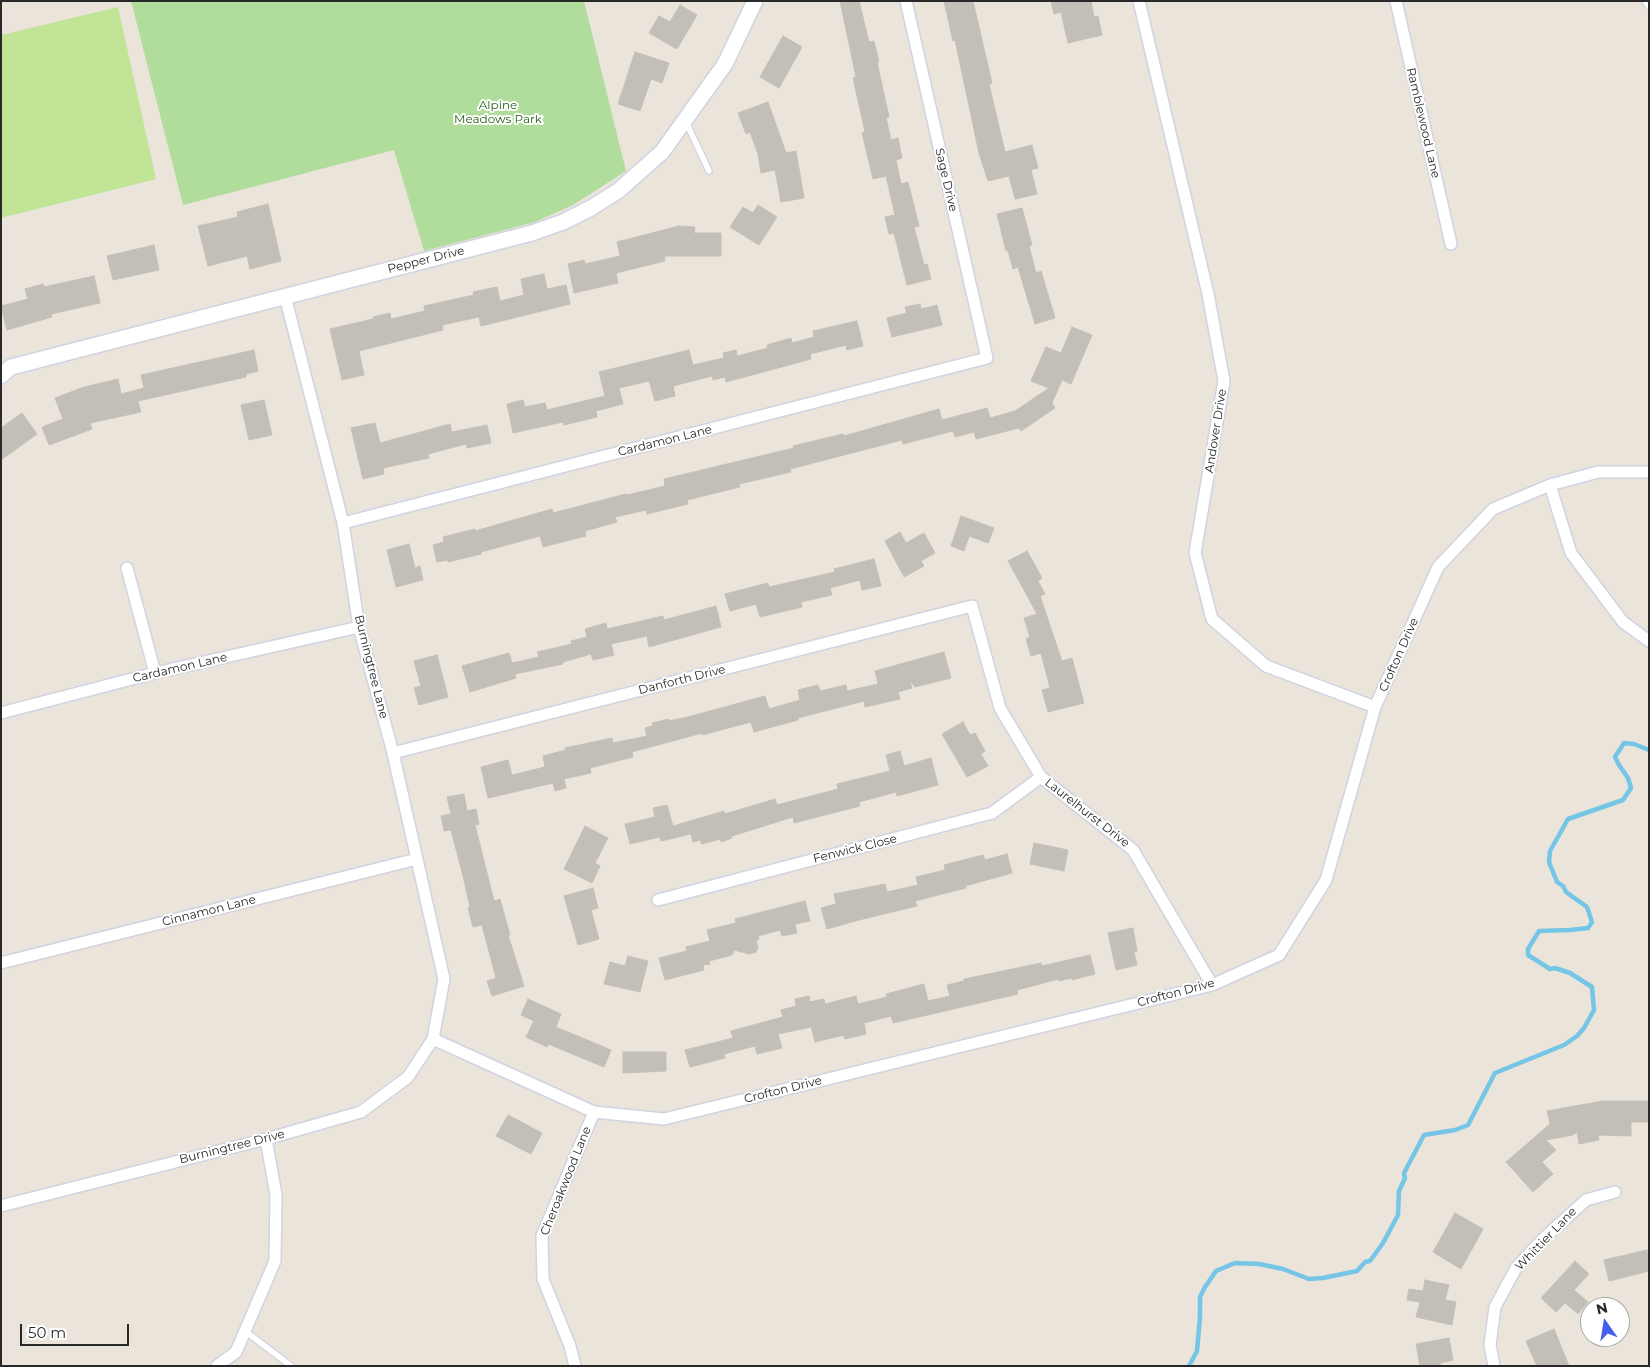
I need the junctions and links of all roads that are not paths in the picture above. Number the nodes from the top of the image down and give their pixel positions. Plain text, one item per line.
1 (754, 1) edge
2 (906, 1) edge
3 (1139, 1) edge
4 (1396, 1) edge
5 (1645, 1) edge
6 (1649, 7) edge
7 (685, 121) junction
8 (710, 171) dead end
9 (1451, 244) dead end
10 (285, 296) junction
11 (987, 358) joint
12 (1, 376) edge
13 (1649, 472) edge
14 (1550, 485) junction
15 (344, 523) junction
16 (127, 568) dead end
17 (972, 606) joint
18 (359, 626) junction
19 (1649, 641) edge
20 (155, 673) junction
21 (1375, 707) junction
22 (1, 713) edge
23 (393, 754) junction
24 (1041, 777) junction
25 (417, 859) junction
26 (658, 900) dead end
27 (1, 963) edge
28 (1212, 985) junction
29 (433, 1039) junction
30 (594, 1112) junction
31 (266, 1139) junction
32 (1615, 1192) dead end
33 (1, 1206) edge
34 (245, 1330) junction
35 (219, 1365) edge
36 (291, 1366) edge
37 (575, 1366) edge
38 (1494, 1366) edge

1 - 7 street, Pepper Drive
2 - 11 street, Sage Drive
3 - 21 street, Andover Drive
4 - 9 street, Ramblewood Lane
5 - 6 lane
7 - 8 lane
7 - 10 street, Pepper Drive
10 - 12 street, Pepper Drive
10 - 15 street, Burningtree Lane
11 - 15 street, Cardamon Lane
13 - 14 street, Crofton Drive
14 - 19 street
14 - 21 street, Crofton Drive
15 - 18 street, Burningtree Lane
16 - 20 street
17 - 23 street, Danforth Drive
17 - 24 street, Laurelhurst Drive
18 - 20 street, Cardamon Lane
18 - 23 street, Burningtree Lane
20 - 22 street, Cardamon Lane
21 - 28 street, Crofton Drive
23 - 25 street, Burningtree Lane
24 - 26 street, Fenwick Close
24 - 28 street, Laurelhurst Drive
25 - 27 street, Cinnamon Lane
25 - 29 street, Burningtree Lane
28 - 30 street, Crofton Drive
29 - 30 street, Crofton Drive
29 - 31 street, Burningtree Drive
30 - 37 street, Cheroakwood Lane
31 - 33 street, Burningtree Drive
31 - 34 street
32 - 38 street, Whittier Lane
34 - 35 street
34 - 36 lane

